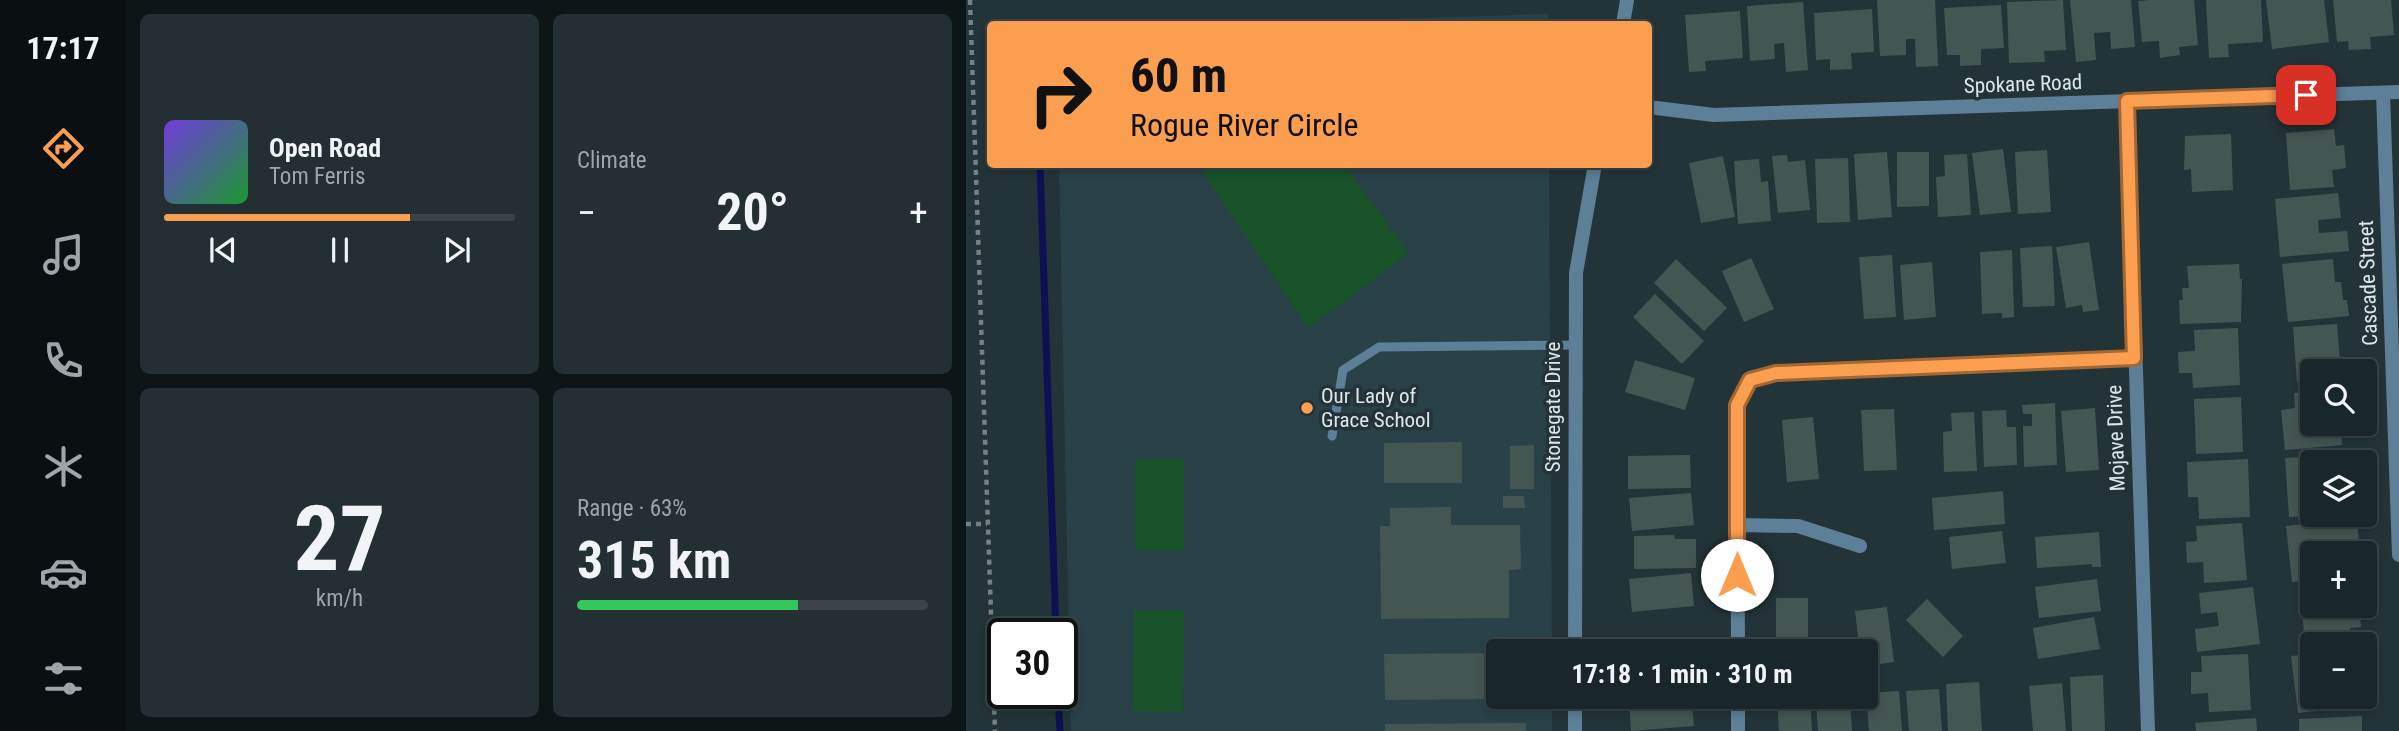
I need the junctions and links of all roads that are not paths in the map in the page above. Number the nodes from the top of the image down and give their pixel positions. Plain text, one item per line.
1 (1627, 0) edge
2 (1624, 21) edge
3 (2399, 92) edge
4 (2383, 93) junction
5 (2127, 101) junction
6 (1652, 108) edge
7 (1594, 168) edge
8 (1574, 345) junction
9 (2134, 358) junction
10 (1332, 436) dead end
11 (1737, 525) junction
12 (2398, 525) edge
13 (1860, 546) dead end
14 (2399, 555) edge
15 (1575, 639) edge
16 (1738, 639) edge
17 (1575, 709) edge
18 (1738, 709) edge
19 (1575, 731) edge
20 (1738, 731) edge
21 (2148, 731) edge

1 - 2 street
3 - 4 street, Spokane Road
4 - 5 street, Spokane Road
4 - 12 street, Cascade Street
5 - 6 street, Spokane Road
5 - 9 street, Mojave Drive
7 - 8 street, Stonegate Drive
8 - 10 lane
8 - 15 street, Stonegate Drive
9 - 11 street
9 - 21 street, Mojave Drive
11 - 13 street
11 - 16 street
12 - 14 street, Cascade Street
17 - 19 street
18 - 20 street

